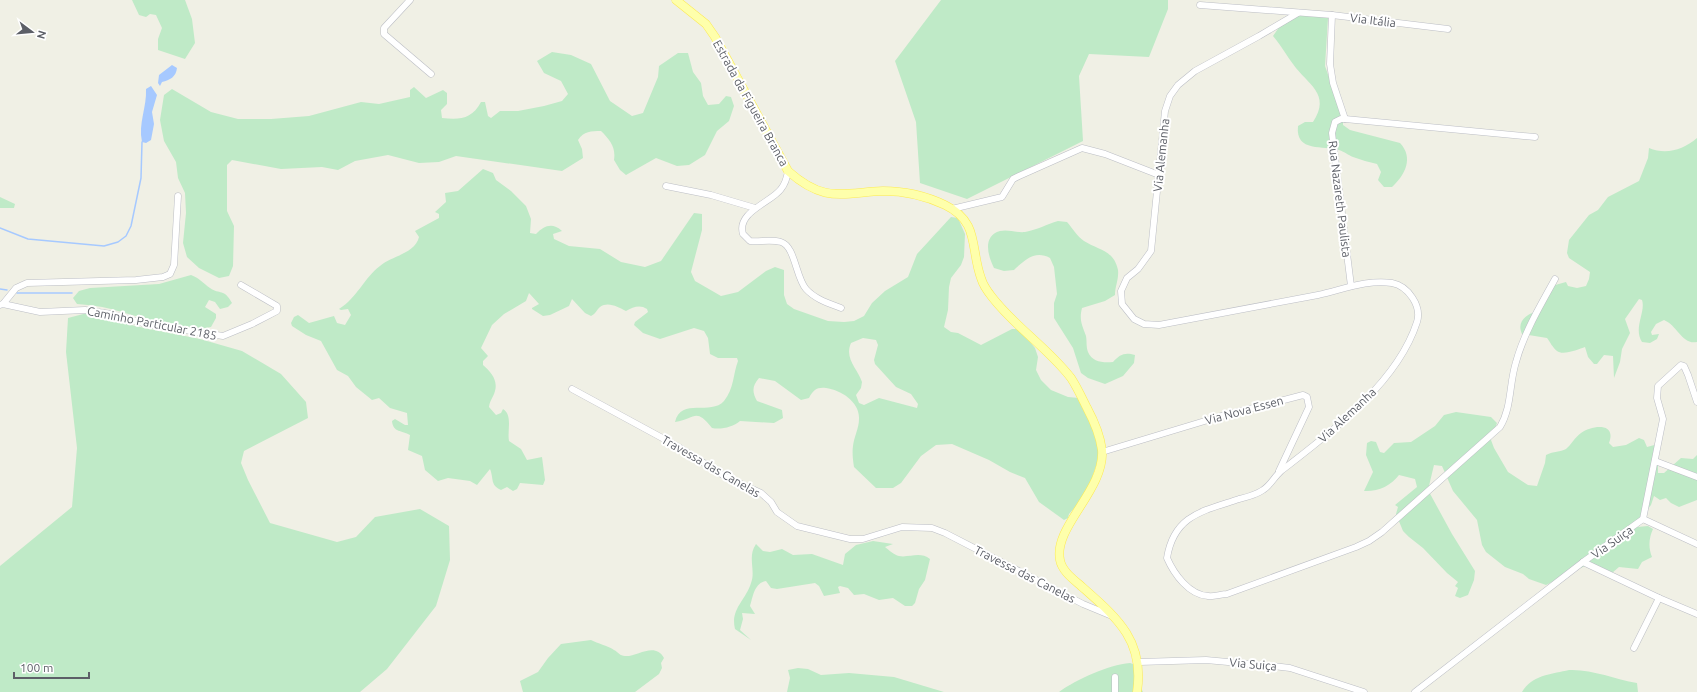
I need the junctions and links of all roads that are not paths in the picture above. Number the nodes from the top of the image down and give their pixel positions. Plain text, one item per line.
1 (410, 0) edge
2 (676, 0) edge
3 (1200, 5) dead end
4 (1298, 13) junction
5 (1332, 15) junction
6 (1448, 29) dead end
7 (431, 74) dead end
8 (1345, 119) junction
9 (1535, 137) dead end
10 (788, 172) junction
11 (1159, 175) junction
12 (666, 186) dead end
13 (178, 196) dead end
14 (755, 208) junction
15 (952, 209) junction
16 (1555, 279) dead end
17 (241, 285) dead end
18 (1351, 286) junction
19 (2, 304) edge
20 (841, 308) dead end
21 (572, 389) dead end
22 (1697, 402) edge
23 (1102, 452) junction
24 (1655, 461) junction
25 (1279, 473) junction
26 (1697, 477) edge
27 (1644, 519) junction
28 (1697, 544) edge
29 (1583, 562) junction
30 (1659, 598) junction
31 (1697, 614) edge
32 (1114, 617) junction
33 (1634, 648) dead end
34 (1139, 662) junction
35 (1115, 677) dead end
36 (1115, 692) edge
37 (1137, 692) edge
38 (1364, 692) edge
39 (1414, 692) edge

1 - 7 street
2 - 10 main road, Estrada da Figueira Branca
3 - 4 street, Via Itália
4 - 5 street, Via Itália
4 - 11 street, Via Alemanha
5 - 6 street, Via Itália
5 - 8 street
8 - 9 street
8 - 18 street, Rua Nazareth Paulista
10 - 14 street
10 - 15 main road, Estrada da Figueira Branca
11 - 15 street
11 - 18 street, Via Alemanha
12 - 14 street
13 - 19 street
14 - 20 street
15 - 23 main road, Estrada da Figueira Branca
16 - 25 street, Via Alemanha
17 - 19 street, Caminho Particular 2185
18 - 25 street, Via Alemanha
21 - 32 street, Travessa das Canelas
22 - 24 street, Via Suiça
23 - 25 street, Via Nova Essen
23 - 32 main road, Estrada da Figueira Branca
24 - 26 street
24 - 27 street, Via Suiça
27 - 28 street
27 - 29 street, Via Suiça
29 - 30 street
29 - 39 street, Via Suiça
30 - 31 street
30 - 33 street
32 - 34 main road, Estrada da Figueira Branca
34 - 37 main road, Estrada da Figueira Branca
34 - 38 street, Via Suiça
35 - 36 street

